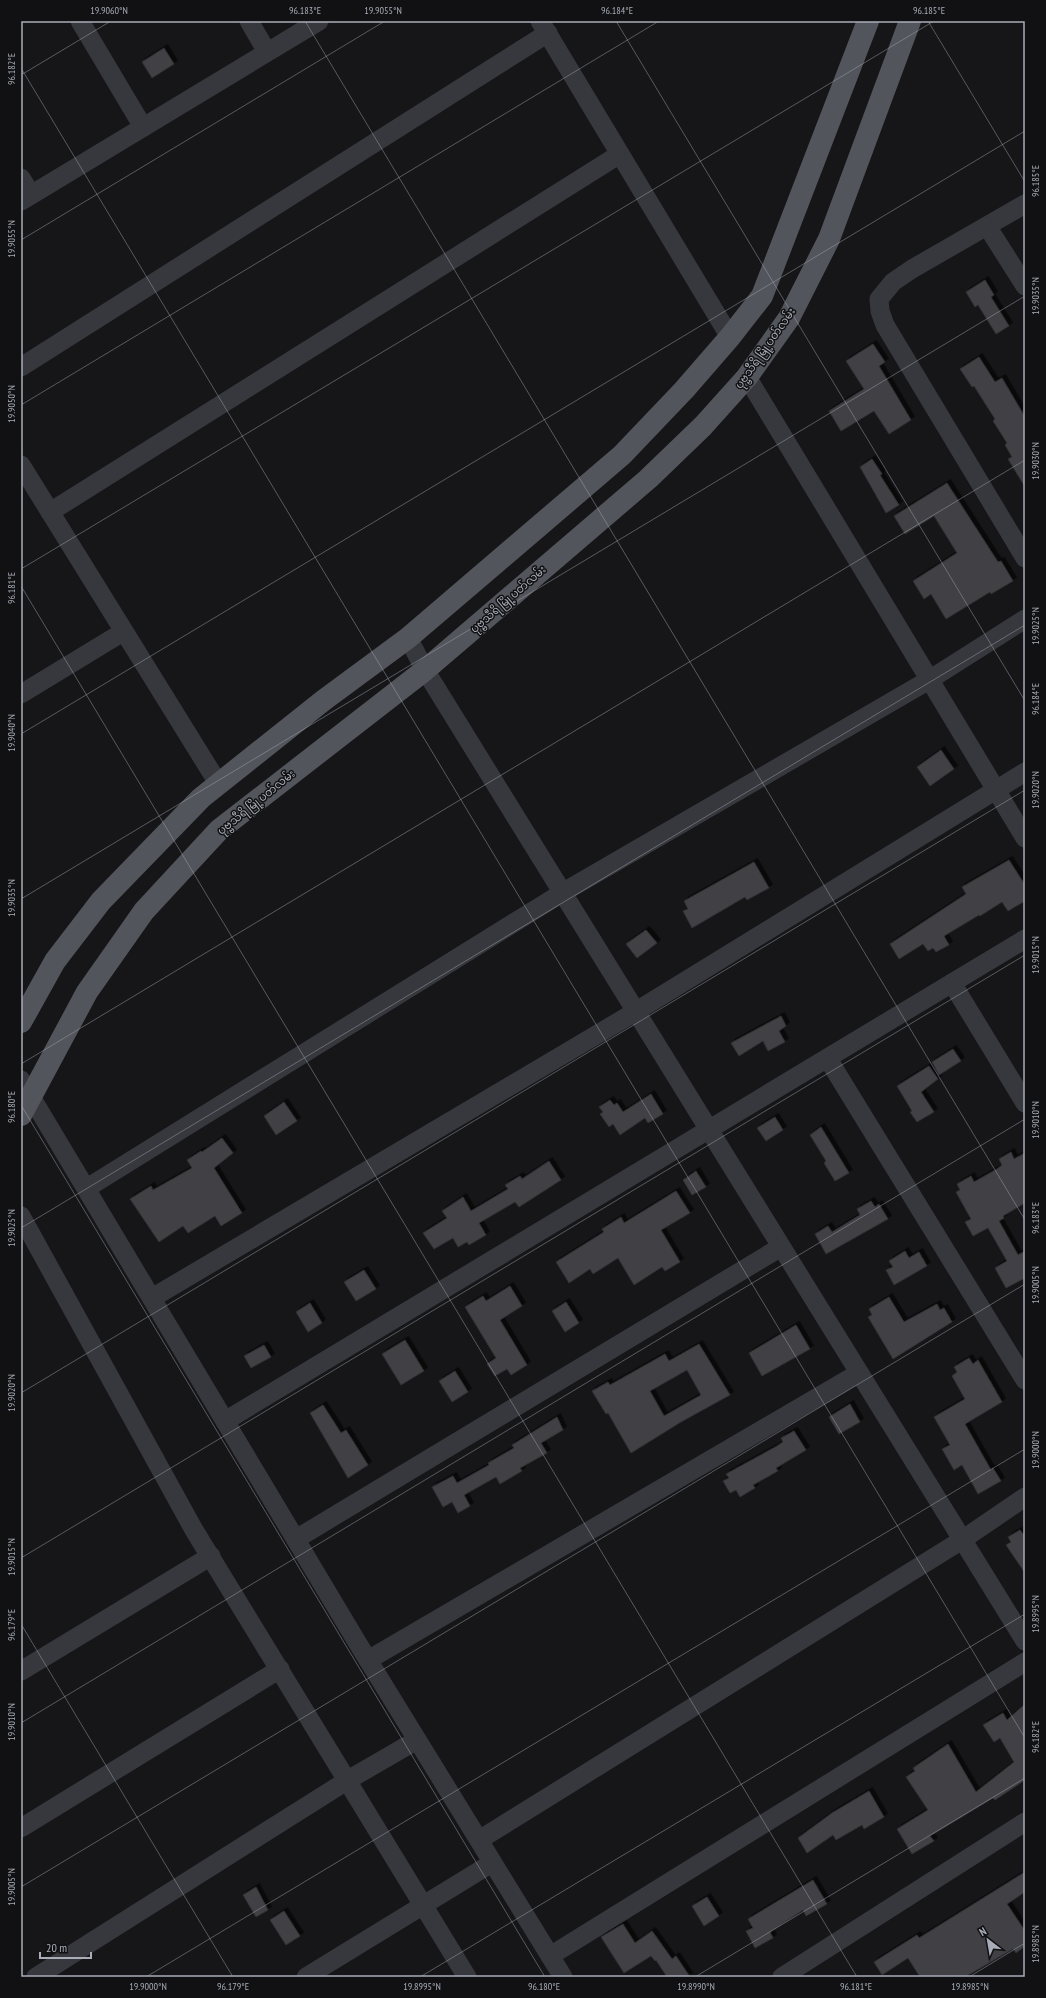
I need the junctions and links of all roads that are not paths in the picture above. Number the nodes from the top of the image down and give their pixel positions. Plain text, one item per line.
1 (80, 21) edge
2 (249, 21) edge
3 (319, 21) edge
4 (868, 21) edge
5 (910, 21) edge
6 (544, 27) edge
7 (267, 52) junction
8 (143, 127) junction
9 (620, 154) junction
10 (21, 178) edge
11 (26, 198) edge
12 (1025, 204) edge
13 (988, 226) junction
14 (1025, 286) edge
15 (730, 337) junction
16 (21, 367) edge
17 (747, 377) junction
18 (21, 465) edge
19 (50, 512) junction
20 (1025, 558) edge
21 (1025, 619) edge
22 (124, 632) junction
23 (408, 638) junction
24 (425, 670) junction
25 (929, 680) junction
26 (21, 694) edge
27 (1025, 772) edge
28 (218, 783) junction
29 (996, 790) junction
30 (1025, 838) edge
31 (562, 893) junction
32 (1025, 939) edge
33 (952, 983) junction
34 (635, 1012) junction
35 (21, 1022) edge
36 (828, 1059) junction
37 (26, 1087) edge
38 (1025, 1103) edge
39 (21, 1115) edge
40 (709, 1130) junction
41 (87, 1188) junction
42 (21, 1216) edge
43 (781, 1247) junction
44 (152, 1298) junction
45 (859, 1373) junction
46 (1025, 1380) edge
47 (225, 1421) junction
48 (1025, 1497) edge
49 (296, 1539) junction
50 (962, 1540) junction
51 (211, 1556) junction
52 (1025, 1641) edge
53 (368, 1660) junction
54 (1025, 1662) edge
55 (280, 1669) junction
56 (21, 1671) edge
57 (417, 1740) junction
58 (348, 1780) junction
59 (1025, 1822) edge
60 (21, 1828) edge
61 (479, 1840) junction
62 (492, 1862) junction
63 (423, 1904) junction
64 (550, 1956) junction
65 (36, 1977) edge
66 (306, 1977) edge
67 (467, 1977) edge
68 (563, 1977) edge
69 (782, 1977) edge

1 - 8 street
2 - 7 street
3 - 7 street
4 - 15 main road
5 - 17 main road, ပုဗ္ဗသီရိ မြို့ပတ်လမ်း
6 - 9 street
6 - 16 street
7 - 8 street
8 - 11 street
9 - 15 street
9 - 19 street
10 - 11 street
12 - 13 street
13 - 14 street
13 - 20 street
15 - 23 main road
17 - 24 main road, ပုဗ္ဗသီရိ မြို့ပတ်လမ်း
17 - 25 street
18 - 19 street
19 - 22 street
21 - 25 street
22 - 26 street
22 - 28 street
23 - 24 street
23 - 28 main road
24 - 31 street
24 - 37 main road, ပုဗ္ဗသီရိ မြို့ပတ်လမ်း
25 - 29 street
25 - 31 street
27 - 29 street
28 - 35 main road
29 - 30 street
29 - 34 street
31 - 34 street
31 - 41 street
32 - 33 street
33 - 36 street
33 - 38 street
34 - 40 street
34 - 44 street
36 - 40 street
36 - 46 street
37 - 39 main road, ပုဗ္ဗသီရိ မြို့ပတ်လမ်း
37 - 41 street
40 - 43 street
40 - 47 street
41 - 44 street
42 - 51 street
43 - 45 street
43 - 49 street
44 - 47 street
45 - 50 street
45 - 53 street
47 - 49 street
48 - 50 street
49 - 53 street
50 - 52 street
50 - 61 street
51 - 55 street
51 - 56 street
53 - 57 street
54 - 64 street
55 - 58 street
55 - 60 street
57 - 58 street
57 - 61 street
58 - 63 street
58 - 65 street
59 - 69 street
61 - 62 street
62 - 63 street
62 - 64 street
63 - 66 street
63 - 67 street
64 - 68 street

